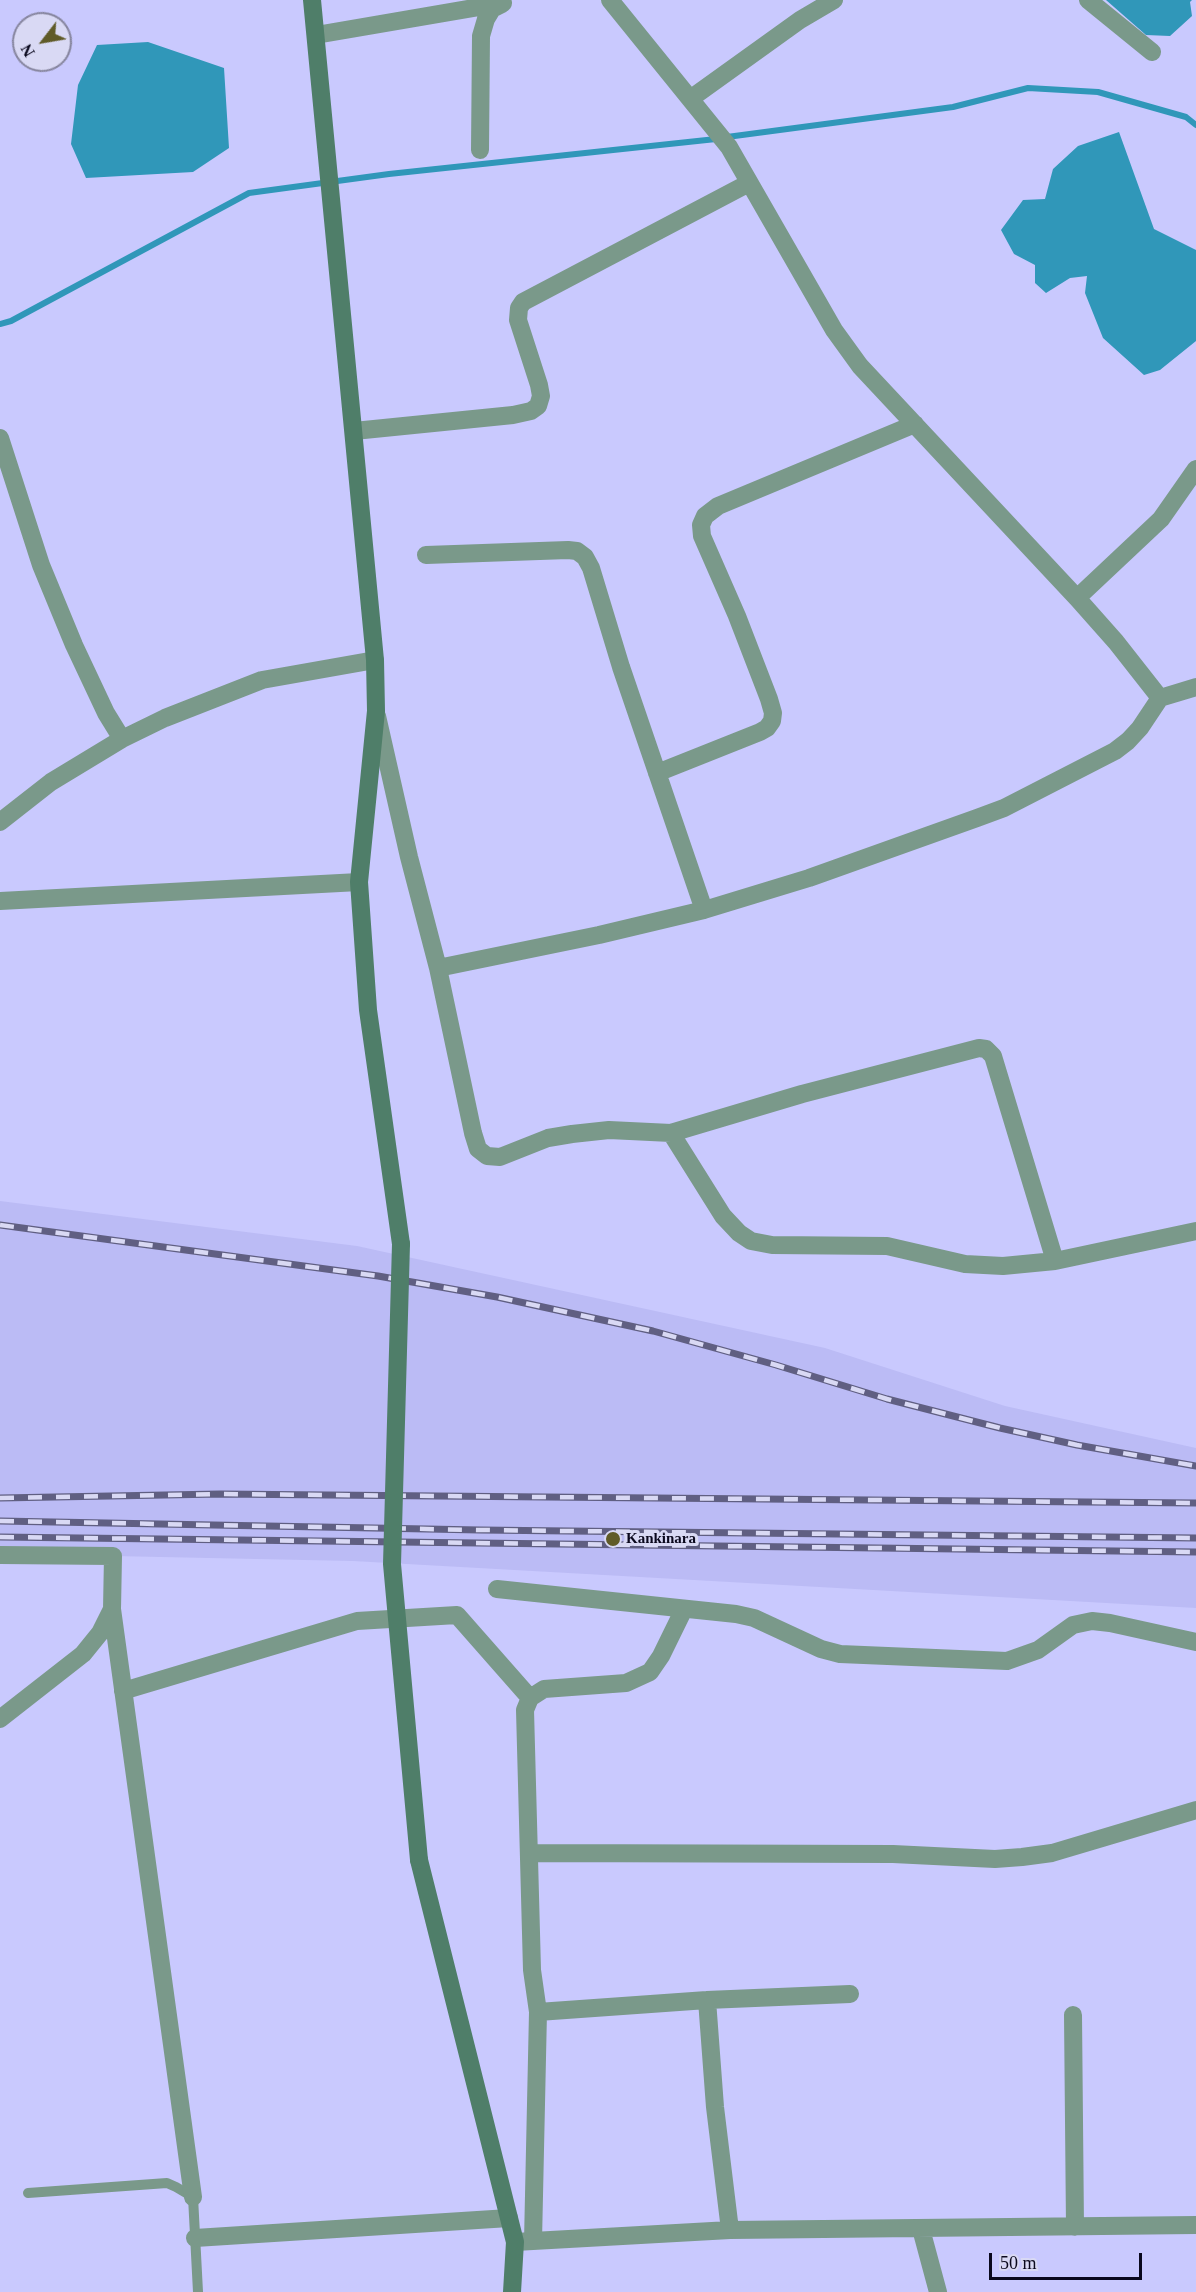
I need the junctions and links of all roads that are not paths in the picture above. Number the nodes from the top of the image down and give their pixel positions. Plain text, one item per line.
1 (312, 0) edge
2 (610, 0) edge
3 (834, 0) edge
4 (1088, 0) edge
5 (507, 2) edge
6 (316, 35) junction
7 (1152, 52) dead end
8 (690, 99) junction
9 (480, 150) dead end
10 (749, 183) junction
11 (915, 424) junction
12 (354, 431) junction
13 (0, 438) edge
14 (1196, 470) edge
15 (426, 555) dead end
16 (1077, 598) junction
17 (375, 660) junction
18 (1196, 687) edge
19 (1160, 698) junction
20 (376, 711) junction
21 (122, 739) junction
22 (657, 773) junction
23 (0, 822) edge
24 (358, 882) junction
25 (0, 901) edge
26 (704, 910) junction
27 (438, 968) junction
28 (671, 1133) junction
29 (1196, 1231) edge
30 (1055, 1262) junction
31 (0, 1555) edge
32 (497, 1589) dead end
33 (112, 1609) junction
34 (684, 1609) junction
35 (1196, 1642) edge
36 (123, 1691) junction
37 (530, 1698) junction
38 (0, 1719) edge
39 (1196, 1810) edge
40 (530, 1853) junction
41 (850, 1995) dead end
42 (706, 2000) junction
43 (538, 2012) junction
44 (1073, 2015) dead end
45 (28, 2193) dead end
46 (192, 2197) junction
47 (509, 2218) junction
48 (1196, 2225) edge
49 (1076, 2227) junction
50 (921, 2229) junction
51 (730, 2230) junction
52 (195, 2238) junction
53 (524, 2241) junction
54 (198, 2292) edge
55 (512, 2292) edge
56 (938, 2292) edge

1 - 6 main road
2 - 8 street
3 - 8 street
4 - 7 street
5 - 6 street
5 - 9 street
6 - 12 main road
8 - 10 street
10 - 11 street
10 - 12 street
11 - 16 street
11 - 22 street
12 - 17 main road
13 - 21 street
14 - 16 street
15 - 22 street
16 - 19 street
17 - 20 main road
17 - 21 street
18 - 19 street
19 - 26 street
20 - 24 main road
20 - 27 street
21 - 23 street
22 - 26 street
24 - 25 street
24 - 47 main road, bridge
26 - 27 street
27 - 28 street
28 - 30 street
28 - 30 street
29 - 30 street
31 - 33 street
32 - 34 street
33 - 36 street
33 - 38 street
34 - 35 street
34 - 37 street
36 - 37 street
36 - 46 street
37 - 40 street
39 - 40 street
40 - 43 street
41 - 42 street
42 - 43 street
42 - 51 street
43 - 53 street
44 - 49 street
45 - 46 lane
46 - 52 lane
47 - 52 street
47 - 53 main road
48 - 49 street
49 - 50 street
50 - 51 street
50 - 56 street
51 - 53 street
52 - 54 lane
53 - 55 main road

